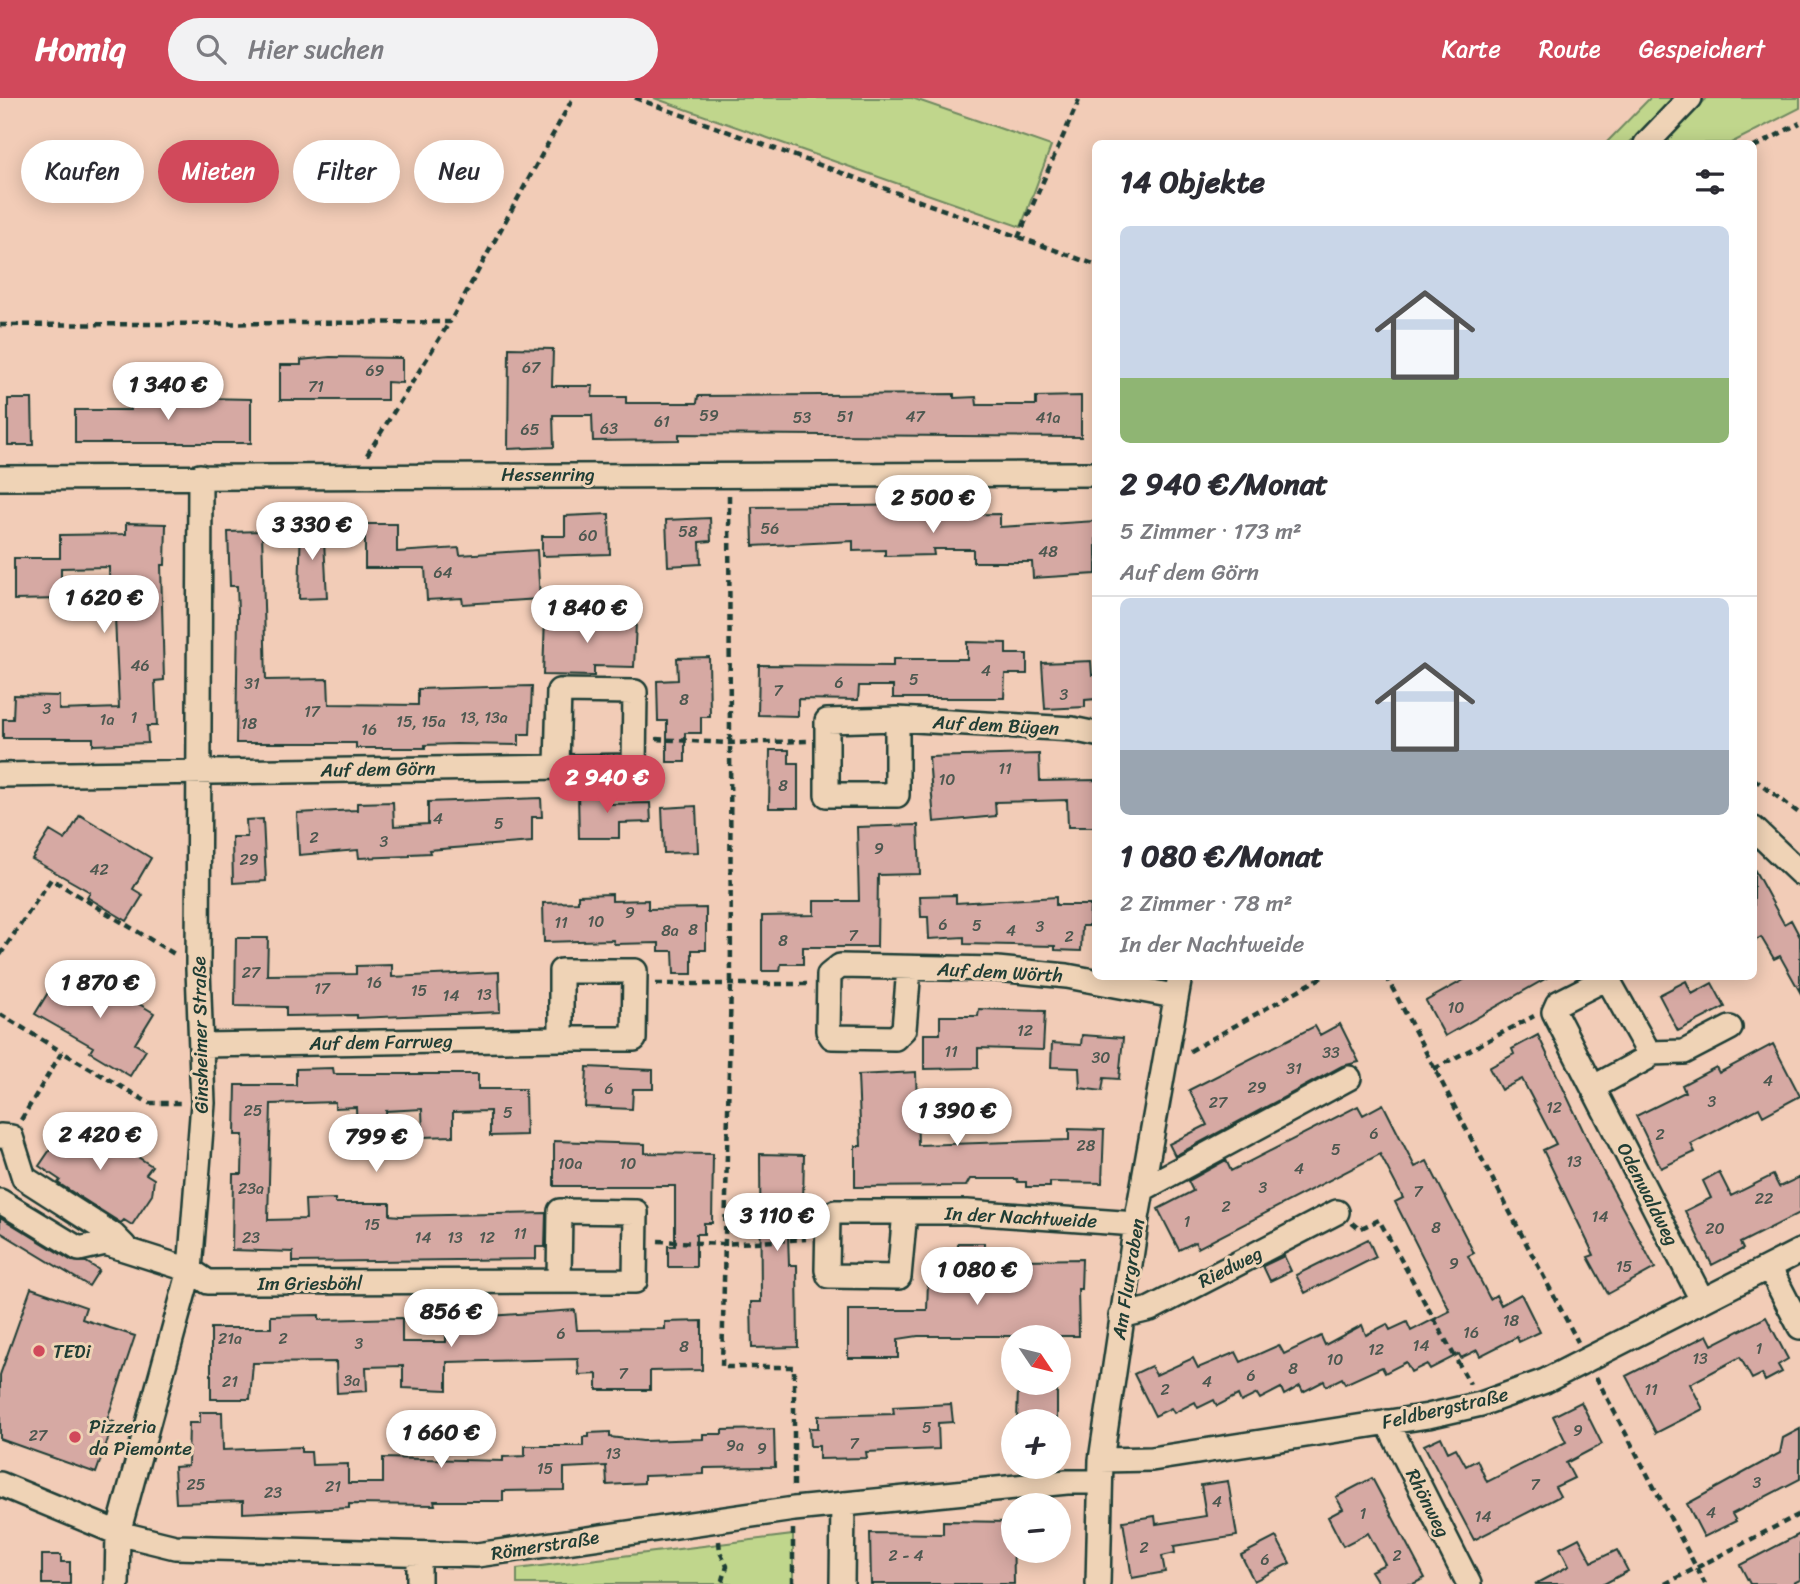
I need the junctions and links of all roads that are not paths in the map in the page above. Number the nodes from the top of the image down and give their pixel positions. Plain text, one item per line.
1 (1690, 98) edge
2 (1650, 140) edge
3 (1092, 474) edge
4 (200, 476) junction
5 (0, 478) edge
6 (897, 719) junction
7 (1092, 733) edge
8 (557, 765) junction
9 (199, 773) junction
10 (0, 775) edge
11 (1757, 832) edge
12 (1800, 873) edge
13 (909, 968) junction
14 (1092, 978) edge
15 (1111, 980) edge
16 (1600, 980) edge
17 (1608, 980) edge
18 (1177, 986) edge
19 (1730, 1028) dead end
20 (561, 1039) junction
21 (201, 1045) junction
22 (1649, 1053) junction
23 (1349, 1078) dead end
24 (1594, 1087) junction
25 (5, 1137) edge
26 (1143, 1189) junction
27 (0, 1201) edge
28 (905, 1212) junction
29 (1337, 1212) road end
30 (1136, 1224) junction
31 (127, 1249) junction
32 (1800, 1251) edge
33 (1769, 1266) junction
34 (190, 1270) junction
35 (559, 1280) junction
36 (1702, 1300) junction
37 (1121, 1316) junction
38 (1800, 1327) edge
39 (1387, 1422) junction
40 (1100, 1471) junction
41 (0, 1484) edge
42 (843, 1504) junction
43 (118, 1533) junction
44 (419, 1555) junction
45 (117, 1584) edge
46 (419, 1584) edge
47 (842, 1584) edge
48 (1098, 1584) edge
49 (1469, 1584) edge

1 - 2 street
3 - 4 street, Hessenring
4 - 5 street, Hessenring
4 - 9 street, Ginsheimer Straße
6 - 6 street, Auf dem Bügen
6 - 7 street, Auf dem Bügen
8 - 8 street, Auf dem Görn
8 - 9 street, Auf dem Görn
9 - 10 street, Auf dem Görn
9 - 21 street, Ginsheimer Straße
11 - 12 street
13 - 13 street, Auf dem Wörth
13 - 14 street, Auf dem Wörth
15 - 18 street, Auf dem Wörth
16 - 24 street, Odenwaldweg
17 - 22 street, Odenwaldweg
18 - 26 street, Am Flurgraben
19 - 22 street
20 - 20 street, Auf dem Farrweg
20 - 21 street, Auf dem Farrweg
21 - 34 street, Ginsheimer Straße
22 - 24 street
23 - 26 street
24 - 36 street, Odenwaldweg
25 - 31 street
26 - 30 street, Am Flurgraben
27 - 31 street
28 - 28 street, In der Nachtweide
28 - 30 street, In der Nachtweide
29 - 37 street, Riedweg
30 - 37 street, Am Flurgraben
31 - 34 street, Im Griesböhl
32 - 33 street, Feldbergstraße
33 - 36 street, Feldbergstraße
33 - 38 street
34 - 35 street, Im Griesböhl
34 - 43 street, Ginsheimer Straße
35 - 35 street, Im Griesböhl
36 - 39 street, Feldbergstraße
37 - 40 street, Am Flurgraben
39 - 40 street, Feldbergstraße
39 - 49 street, Rhönweg
40 - 42 street, Römerstraße
40 - 48 street, Am Flurgraben
41 - 43 street, Römerstraße
42 - 44 street, Römerstraße
42 - 47 street
43 - 44 street, Römerstraße
43 - 45 street, Ginsheimer Straße
44 - 46 street

